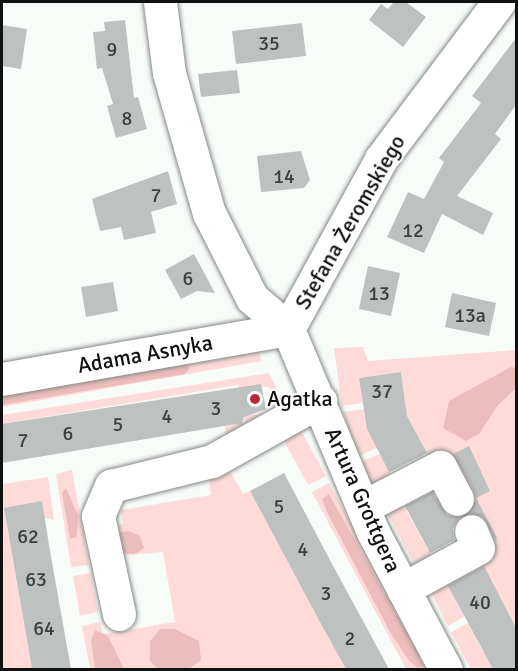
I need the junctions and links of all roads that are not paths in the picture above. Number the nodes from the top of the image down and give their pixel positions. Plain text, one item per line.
1 (160, 2) edge
2 (499, 2) edge
3 (288, 329) junction
4 (2, 379) edge
5 (320, 401) junction
6 (457, 499) dead end
7 (363, 507) junction
8 (471, 531) dead end
9 (403, 589) junction
10 (119, 614) dead end
11 (446, 669) edge

1 - 3 street, Artura Grottgera
2 - 3 street, Stefana Żeromskiego
3 - 4 street, Adama Asnyka
3 - 5 street, Artura Grottgera
5 - 7 street, Artura Grottgera
5 - 10 street
6 - 7 street
7 - 9 street, Artura Grottgera
8 - 9 street
9 - 11 street, Artura Grottgera

